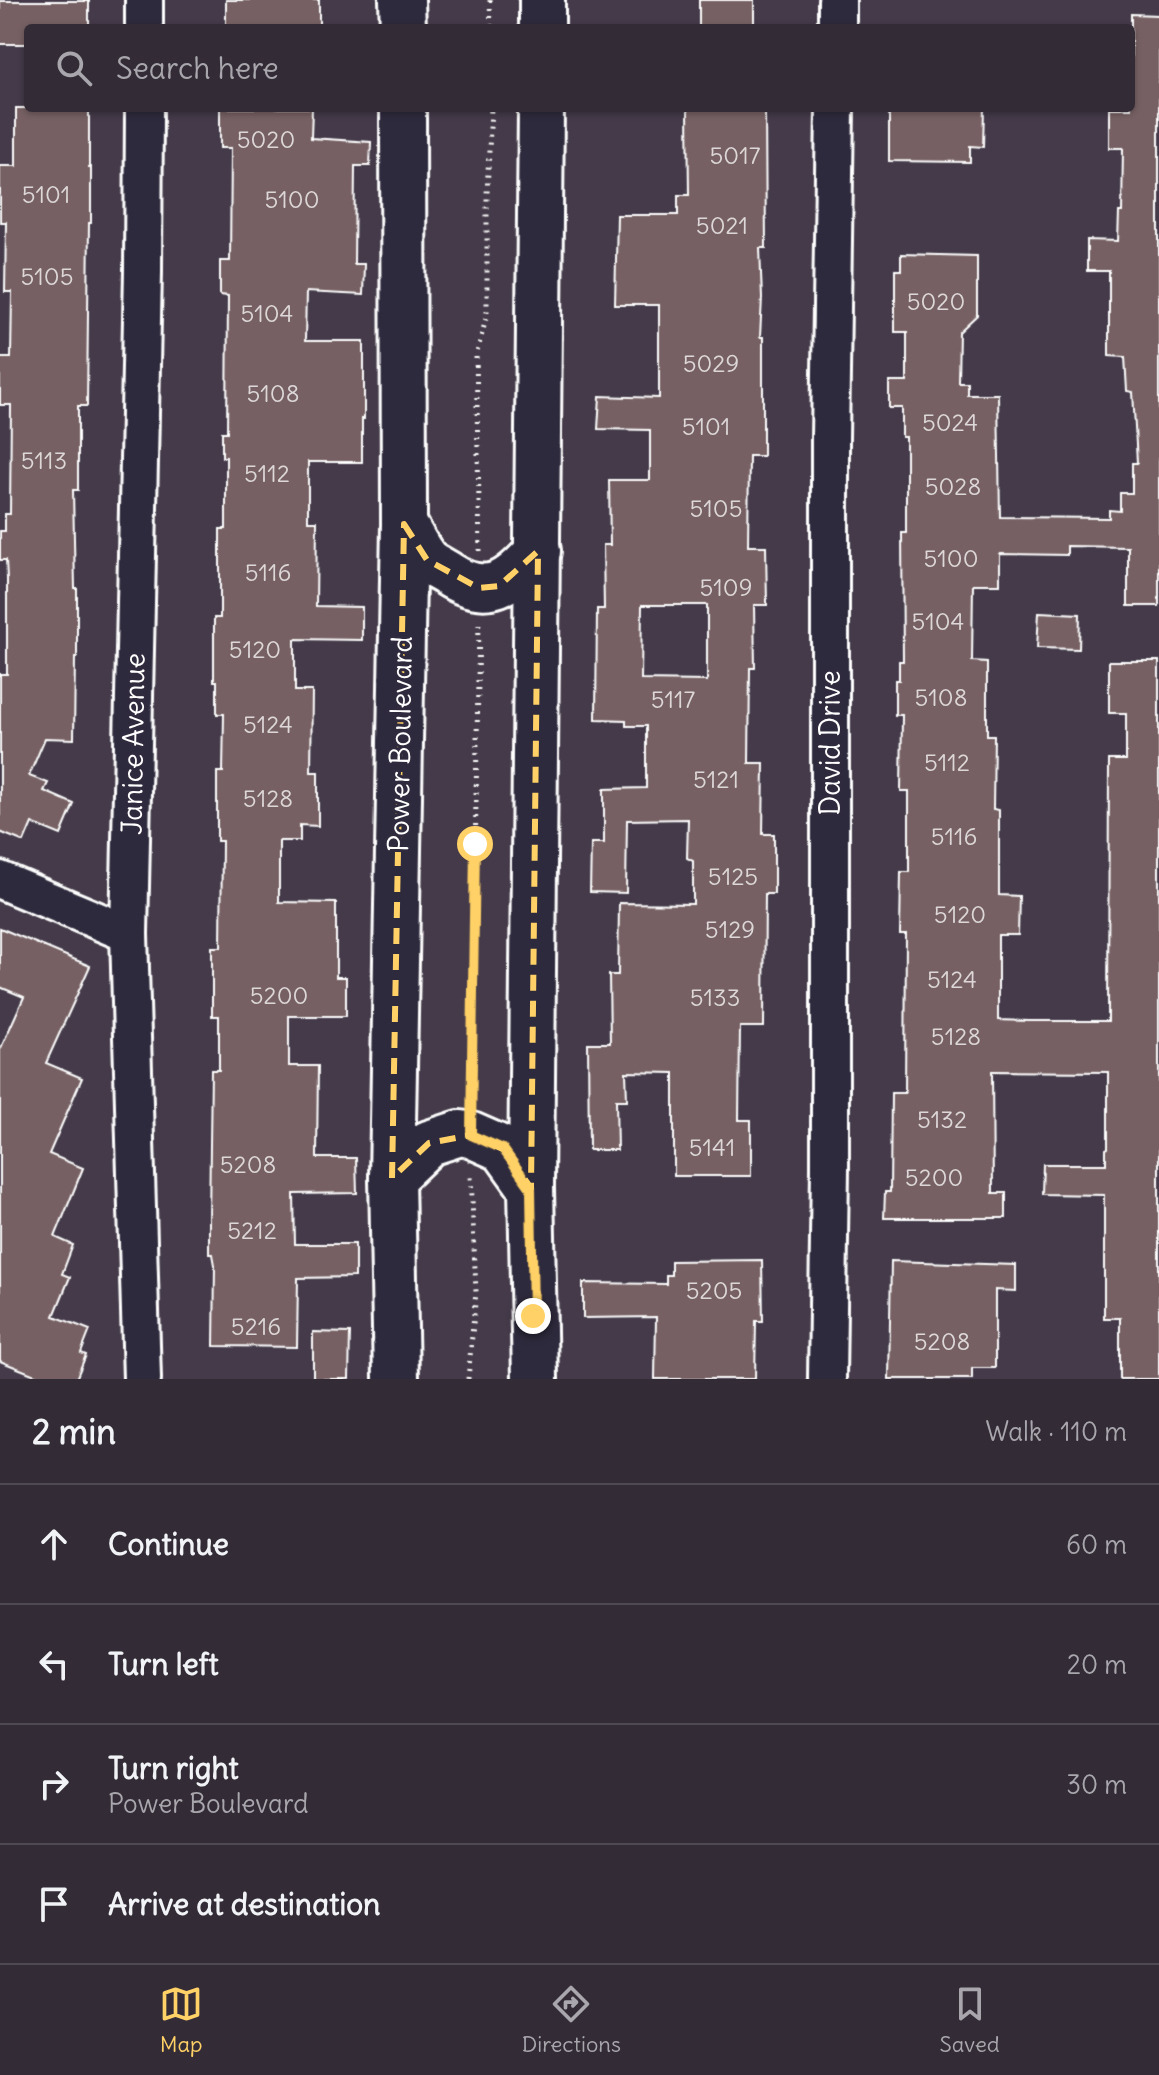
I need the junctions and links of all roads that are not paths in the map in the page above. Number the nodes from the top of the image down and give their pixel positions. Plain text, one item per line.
1 (144, 0) edge
2 (402, 0) edge
3 (542, 0) edge
4 (837, 0) edge
5 (144, 24) edge
6 (403, 24) edge
7 (542, 24) edge
8 (837, 24) edge
9 (144, 112) edge
10 (403, 112) edge
11 (541, 112) edge
12 (835, 112) edge
13 (404, 524) junction
14 (538, 551) junction
15 (0, 880) edge
16 (129, 934) junction
17 (392, 1178) junction
18 (531, 1188) junction
19 (142, 1379) edge
20 (396, 1379) edge
21 (535, 1379) edge
22 (827, 1379) edge

1 - 5 street
2 - 6 street
3 - 7 street
4 - 8 street
9 - 16 street, Janice Avenue
10 - 13 street, Power Boulevard
11 - 14 street
12 - 22 street, David Drive
13 - 14 street
13 - 17 street, Power Boulevard
14 - 18 street
15 - 16 street
16 - 19 street, Janice Avenue
17 - 18 street
17 - 20 street, Power Boulevard
18 - 21 street

